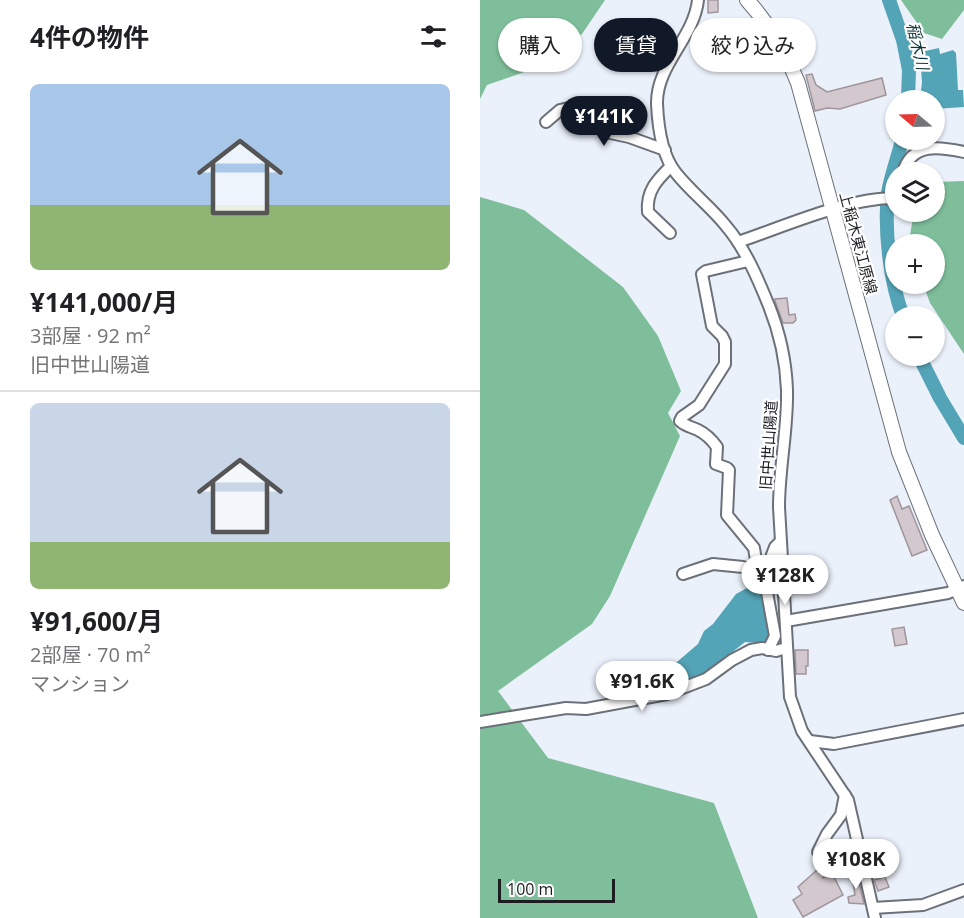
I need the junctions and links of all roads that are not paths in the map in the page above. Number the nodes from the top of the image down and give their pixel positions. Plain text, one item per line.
1 (698, 0) edge
2 (747, 0) edge
3 (546, 123) dead end
4 (664, 150) junction
5 (964, 152) edge
6 (908, 162) edge
7 (671, 166) junction
8 (885, 197) edge
9 (833, 210) junction
10 (670, 232) dead end
11 (738, 242) junction
12 (748, 261) junction
13 (780, 542) junction
14 (683, 574) dead end
15 (761, 574) junction
16 (961, 588) edge
17 (768, 591) junction
18 (964, 603) edge
19 (785, 617) junction
20 (786, 648) junction
21 (768, 650) junction
22 (964, 719) edge
23 (480, 722) edge
24 (810, 741) junction
25 (846, 795) junction
26 (818, 852) dead end
27 (964, 890) edge
28 (874, 913) edge

1 - 4 street, 旧中世山陽道
2 - 9 main road, 上稲木東江原線
3 - 4 street
4 - 7 street, 旧中世山陽道
5 - 6 street
7 - 10 street
7 - 11 street, 旧中世山陽道
8 - 9 street
9 - 11 street
9 - 16 main road, 上稲木東江原線
11 - 12 street, 旧中世山陽道
12 - 13 street, 旧中世山陽道
12 - 15 street
13 - 15 street
13 - 19 street, 旧中世山陽道
14 - 15 street
15 - 17 street
16 - 18 main road, 上稲木東江原線
16 - 19 street
17 - 19 street
17 - 21 street
19 - 20 street, 旧中世山陽道
20 - 21 street
20 - 24 street, 旧中世山陽道
21 - 23 street
22 - 24 street
24 - 25 street, 旧中世山陽道
25 - 26 street
25 - 28 street, 旧中世山陽道
27 - 28 street

